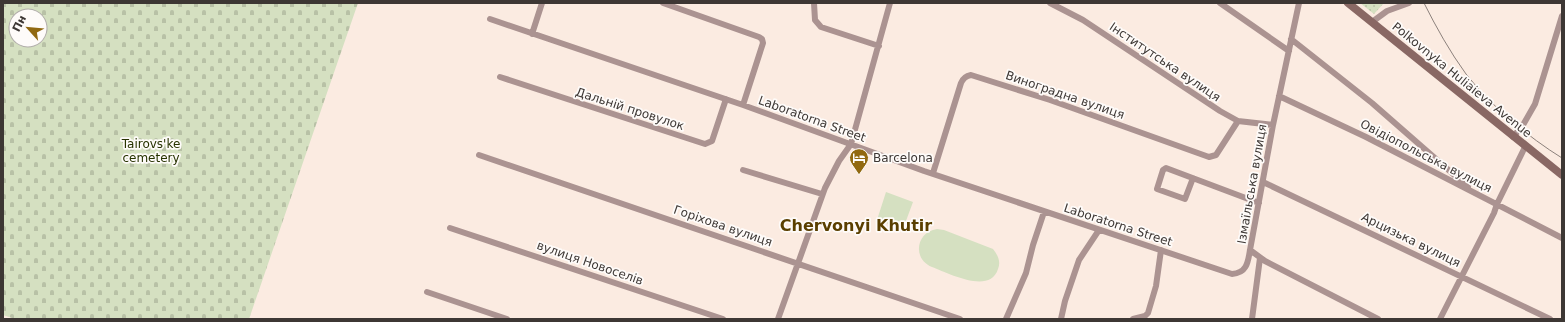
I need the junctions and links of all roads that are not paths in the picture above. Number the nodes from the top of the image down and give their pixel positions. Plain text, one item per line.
1 (542, 3) edge
2 (663, 3) edge
3 (814, 3) edge
4 (890, 3) edge
5 (1050, 3) edge
6 (1220, 3) edge
7 (1299, 3) edge
8 (1348, 3) edge
9 (1409, 3) edge
10 (1562, 16) edge
11 (490, 19) dead end
12 (1372, 22) junction
13 (532, 34) junction
14 (1291, 39) junction
15 (879, 46) junction
16 (1289, 51) junction
17 (500, 77) dead end
18 (1279, 96) junction
19 (726, 99) junction
20 (742, 105) junction
21 (1238, 121) junction
22 (1273, 125) junction
23 (1513, 137) junction
24 (851, 144) junction
25 (1525, 147) junction
26 (479, 155) dead end
27 (743, 170) dead end
28 (932, 173) junction
29 (1562, 175) edge
30 (1193, 178) junction
31 (1263, 182) junction
32 (822, 194) junction
33 (1477, 194) junction
34 (1259, 203) junction
35 (1497, 204) junction
36 (1044, 212) junction
37 (450, 228) dead end
38 (1099, 230) junction
39 (1562, 238) edge
40 (1161, 250) junction
41 (1250, 250) junction
42 (1260, 258) junction
43 (798, 264) junction
44 (1461, 277) junction
45 (427, 292) dead end
46 (507, 319) edge
47 (722, 319) edge
48 (778, 319) edge
49 (960, 319) edge
50 (1006, 319) edge
51 (1060, 319) edge
52 (1133, 319) edge
53 (1252, 319) edge
54 (1378, 319) edge
55 (1440, 319) edge
56 (1550, 319) edge

1 - 13 street
2 - 20 street
3 - 15 street
4 - 15 street
5 - 21 street, Інститутська вулиця
6 - 16 street
7 - 14 street, Ізмаїльська вулиця
8 - 12 main road, Polkovnyka Huliaieva Avenue
9 - 12 street
10 - 23 street
11 - 13 street, Laboratorna Street
12 - 23 main road, Polkovnyka Huliaieva Avenue
13 - 19 street, Laboratorna Street
14 - 16 street, Ізмаїльська вулиця
14 - 33 street
15 - 24 street
16 - 18 street, Ізмаїльська вулиця
17 - 19 street, Дальній провулок
18 - 22 street, Ізмаїльська вулиця
18 - 33 street, Овідіопольська вулиця
19 - 20 street, Laboratorna Street
20 - 24 street, Laboratorna Street
21 - 22 street, Інститутська вулиця
21 - 28 street, Виноградна вулиця
22 - 31 street, Ізмаїльська вулиця
23 - 25 main road, Polkovnyka Huliaieva Avenue
24 - 28 street, Laboratorna Street
24 - 32 street
25 - 29 main road, Polkovnyka Huliaieva Avenue
25 - 35 street
26 - 43 street, Горіхова вулиця
27 - 32 street
28 - 36 street, Laboratorna Street
30 - 30 street
30 - 34 street
31 - 34 street, Ізмаїльська вулиця
31 - 44 street, Арцизька вулиця
32 - 43 street
33 - 35 street, Овідіопольська вулиця
34 - 41 street, Ізмаїльська вулиця
35 - 39 street, Овідіопольська вулиця
35 - 44 street
36 - 38 street, Laboratorna Street
36 - 50 street
37 - 47 street, вулиця Новоселів
38 - 40 street, Laboratorna Street
38 - 51 street
40 - 41 street, Laboratorna Street
40 - 52 street
41 - 42 street, Ізмаїльська вулиця
42 - 53 street
42 - 54 street, Ізмаїльська вулиця
43 - 48 street
43 - 49 street, Горіхова вулиця
44 - 55 street
44 - 56 street, Арцизька вулиця
45 - 46 street

